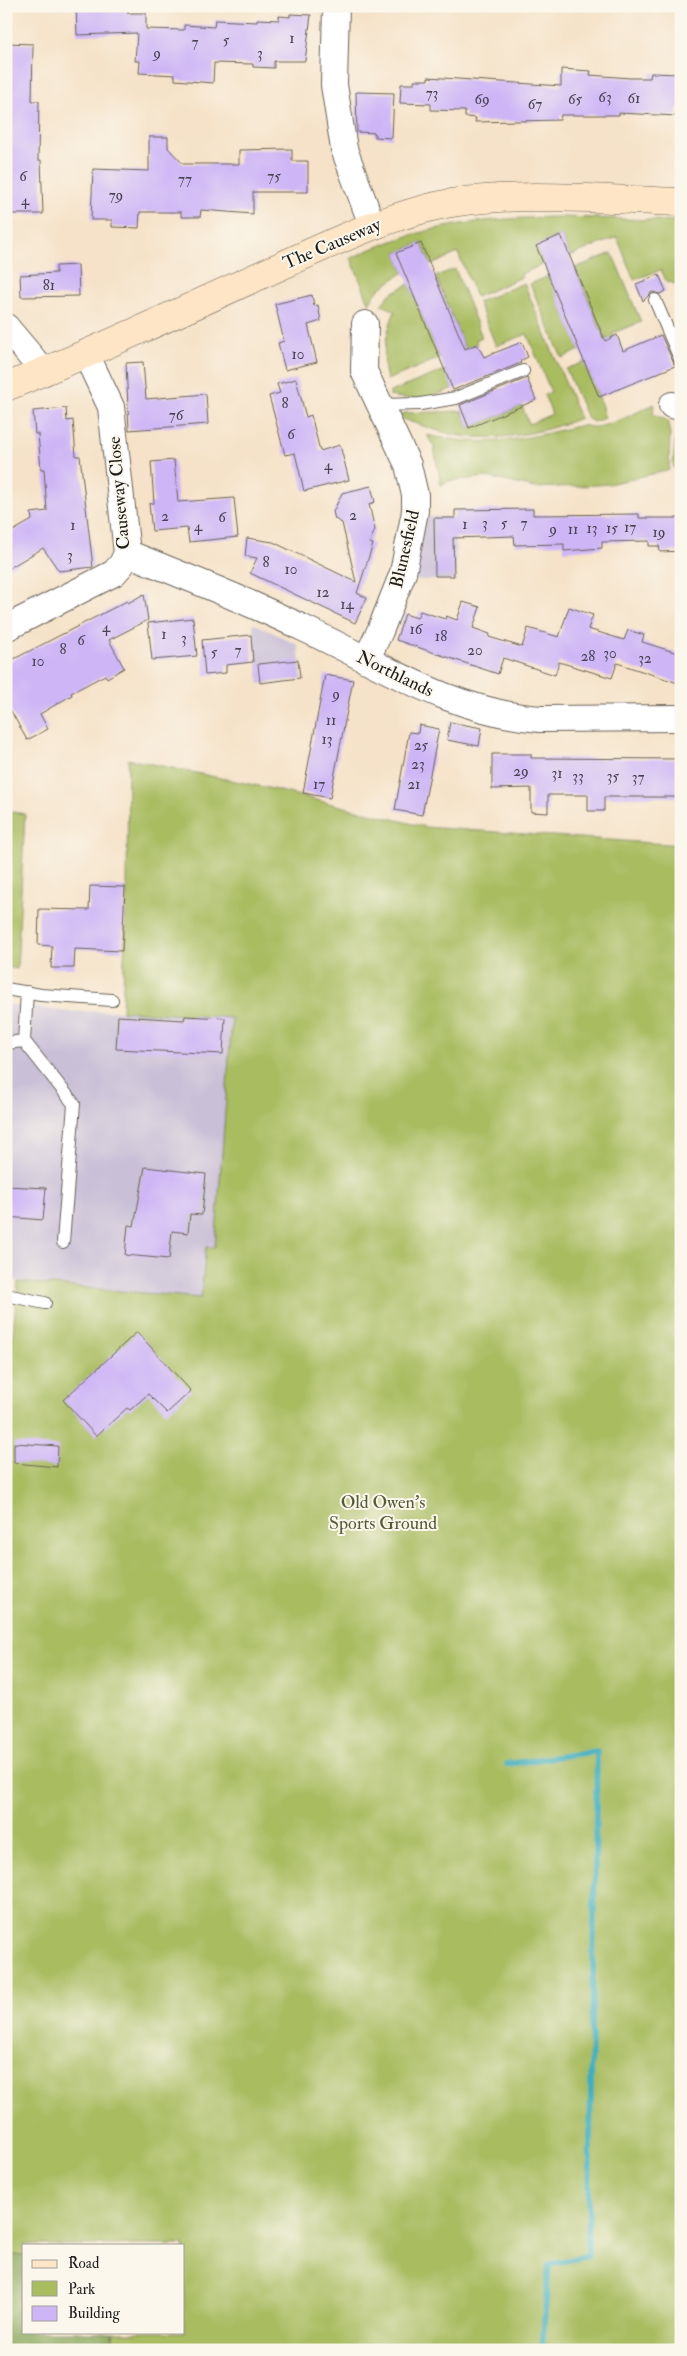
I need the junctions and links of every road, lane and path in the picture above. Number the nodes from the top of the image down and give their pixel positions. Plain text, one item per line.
1 (336, 6) edge
2 (681, 202) edge
3 (372, 225) junction
4 (655, 300) dead end
5 (365, 324) dead end
6 (6, 327) edge
7 (86, 354) junction
8 (681, 361) edge
9 (523, 371) dead end
10 (44, 372) junction
11 (6, 387) edge
12 (381, 405) junction
13 (127, 553) junction
14 (6, 628) edge
15 (366, 660) junction
16 (681, 718) edge
17 (6, 990) edge
18 (27, 992) junction
19 (112, 1000) dead end
20 (24, 1041) junction
21 (6, 1043) edge
22 (63, 1242) dead end
23 (6, 1295) edge
24 (45, 1303) dead end

1 - 3 street
2 - 3 main road, The Causeway
3 - 7 main road, The Causeway
4 - 8 lane
5 - 12 street, Blunesfield
6 - 10 street
7 - 10 main road, The Causeway
7 - 13 street, Causeway Close
9 - 12 lane
10 - 11 main road, The Causeway
12 - 15 street, Blunesfield
13 - 14 street, Causeway Close
13 - 15 street, Northlands
15 - 16 street, Northlands
17 - 18 lane
18 - 19 lane
18 - 20 lane
20 - 21 lane
20 - 22 lane
23 - 24 lane

